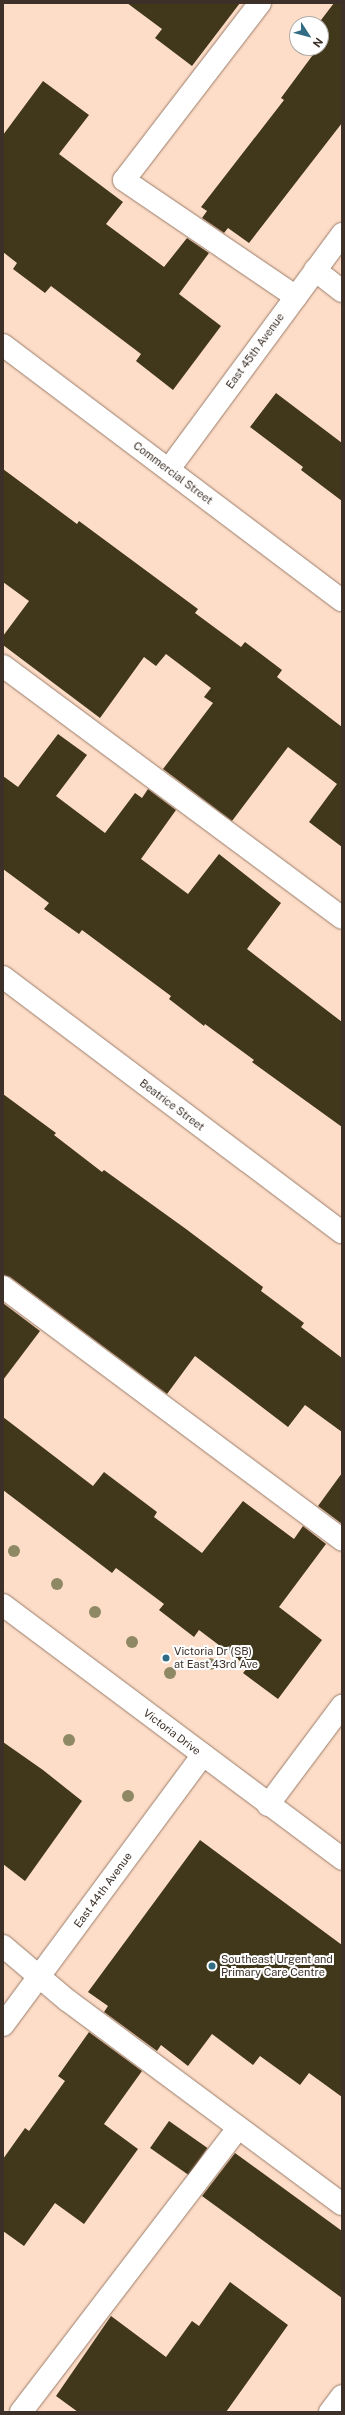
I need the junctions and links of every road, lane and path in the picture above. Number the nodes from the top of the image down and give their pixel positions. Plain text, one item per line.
1 (260, 3) edge
2 (342, 234) edge
3 (315, 270) junction
4 (342, 291) edge
5 (296, 297) junction
6 (3, 345) edge
7 (169, 469) junction
8 (342, 600) edge
9 (3, 666) edge
10 (342, 918) edge
11 (3, 977) edge
12 (342, 1232) edge
13 (3, 1287) edge
14 (342, 1540) edge
15 (3, 1605) edge
16 (342, 1706) edge
17 (203, 1755) junction
18 (268, 1805) junction
19 (342, 1859) edge
20 (3, 1946) edge
21 (40, 1977) junction
22 (3, 2025) edge
23 (238, 2128) junction
24 (342, 2204) edge
25 (342, 2396) edge
26 (21, 2412) edge
27 (330, 2412) edge

1 - 5 street
2 - 3 street, East 45th Avenue
3 - 4 street
3 - 5 street, East 45th Avenue
5 - 7 street, East 45th Avenue
6 - 7 street, Commercial Street
7 - 8 street, Commercial Street
9 - 10 street
11 - 12 street, Beatrice Street
13 - 14 street
15 - 17 street, Victoria Drive
16 - 18 street
17 - 18 street, Victoria Drive
17 - 21 street, East 44th Avenue
18 - 19 street, Victoria Drive
20 - 21 street
21 - 22 street, East 44th Avenue
21 - 23 street
23 - 24 street
23 - 26 street
25 - 27 street

